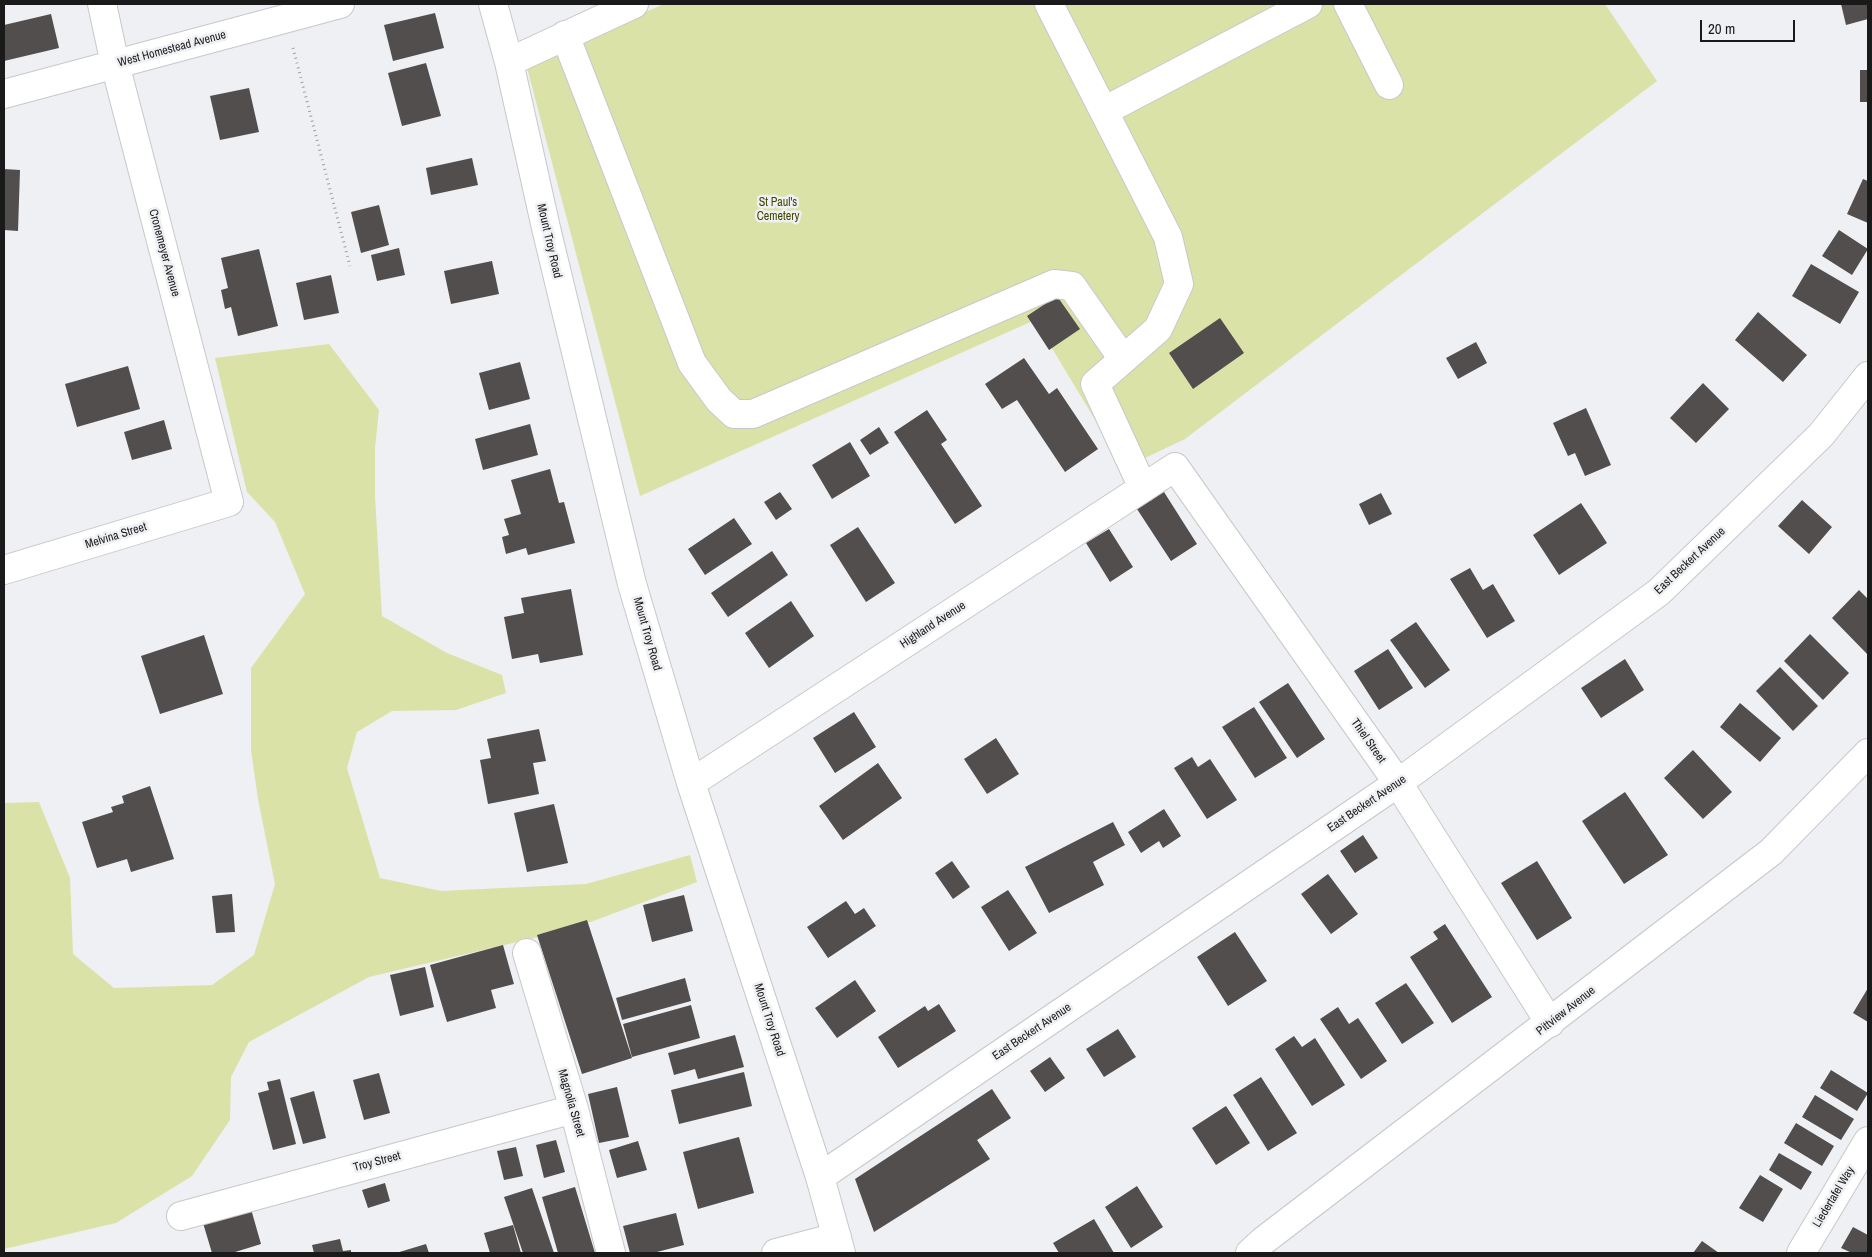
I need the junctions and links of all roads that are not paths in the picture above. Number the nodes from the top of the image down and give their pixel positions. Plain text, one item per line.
1 (102, 4) edge
2 (340, 4) edge
3 (493, 4) edge
4 (634, 4) edge
5 (1049, 4) edge
6 (1308, 4) edge
7 (1348, 4) edge
8 (565, 36) junction
9 (509, 62) junction
10 (115, 64) junction
11 (1389, 85) dead end
12 (4, 94) edge
13 (1104, 111) junction
14 (1123, 359) junction
15 (1868, 376) edge
16 (1175, 467) joint
17 (1143, 488) junction
18 (228, 502) joint
19 (4, 570) edge
20 (1868, 752) edge
21 (691, 783) junction
22 (1398, 784) junction
23 (527, 953) dead end
24 (1550, 1023) junction
25 (574, 1109) junction
26 (1868, 1141) edge
27 (820, 1177) junction
28 (181, 1216) dead end
29 (839, 1245) edge
30 (611, 1253) edge
31 (776, 1253) edge
32 (1250, 1253) edge
33 (1801, 1253) edge

1 - 10 street, Cronemeyer Avenue
2 - 10 street, West Homestead Avenue
3 - 9 street, Mount Troy Road
4 - 8 street
5 - 13 street
6 - 13 street
7 - 11 street
8 - 9 street
8 - 14 street
9 - 21 street, Mount Troy Road
10 - 12 street, West Homestead Avenue
10 - 18 street, Cronemeyer Avenue
13 - 14 street
14 - 17 street
15 - 22 street, East Beckert Avenue
16 - 17 street, Highland Avenue
16 - 22 street, Thiel Street
17 - 21 street, Highland Avenue
18 - 19 street, Melvina Street
20 - 24 street, Pittview Avenue
21 - 27 street, Mount Troy Road
22 - 24 street, Thiel Street
22 - 27 street, East Beckert Avenue
23 - 25 street, Magnolia Street
24 - 32 street, Pittview Avenue
25 - 28 street, Troy Street
25 - 30 street, Magnolia Street
26 - 33 street, Liedertafel Way
27 - 29 street, Mount Troy Road
29 - 31 street

